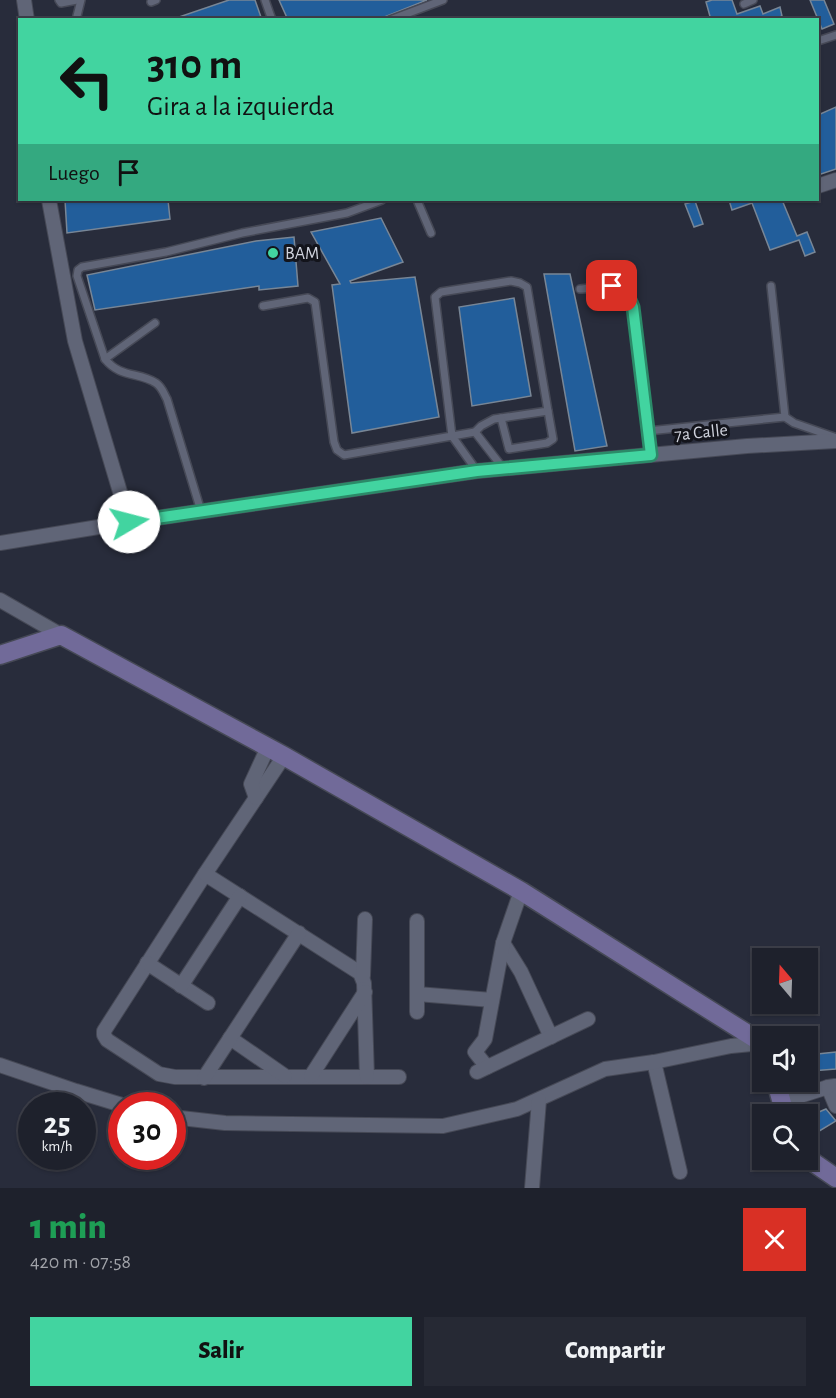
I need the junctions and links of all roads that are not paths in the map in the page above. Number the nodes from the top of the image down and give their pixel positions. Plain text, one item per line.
1 (24, 0) edge
2 (59, 0) edge
3 (79, 0) edge
4 (265, 0) edge
5 (443, 0) edge
6 (753, 0) edge
7 (744, 3) dead end
8 (27, 18) edge
9 (76, 18) edge
10 (271, 18) edge
11 (395, 18) edge
12 (836, 35) edge
13 (819, 41) edge
14 (836, 180) edge
15 (819, 186) edge
16 (49, 201) edge
17 (379, 201) edge
18 (417, 201) edge
19 (431, 233) dead end
20 (771, 286) dead end
21 (580, 289) dead end
22 (263, 306) dead end
23 (155, 323) dead end
24 (105, 359) junction
25 (548, 411) junction
26 (785, 417) junction
27 (501, 418) junction
28 (648, 431) junction
29 (476, 432) junction
30 (452, 436) junction
31 (836, 440) edge
32 (651, 455) junction
33 (504, 469) junction
34 (477, 471) junction
35 (201, 511) junction
36 (129, 522) junction
37 (0, 543) edge
38 (0, 600) edge
39 (61, 635) junction
40 (0, 655) edge
41 (276, 751) junction
42 (205, 874) junction
43 (521, 891) junction
44 (240, 896) junction
45 (365, 919) dead end
46 (417, 921) dead end
47 (299, 933) junction
48 (502, 943) junction
49 (147, 963) junction
50 (363, 976) junction
51 (181, 986) junction
52 (365, 991) junction
53 (417, 994) junction
54 (492, 1000) junction
55 (208, 1003) dead end
56 (417, 1012) dead end
57 (588, 1019) dead end
58 (551, 1037) junction
59 (752, 1037) edge
60 (230, 1038) junction
61 (752, 1044) edge
62 (654, 1062) junction
63 (0, 1065) edge
64 (285, 1076) junction
65 (311, 1076) junction
66 (367, 1077) junction
67 (399, 1077) dead end
68 (204, 1078) junction
69 (832, 1086) edge
70 (538, 1100) junction
71 (108, 1101) edge
72 (792, 1104) edge
73 (836, 1106) edge
74 (186, 1119) edge
75 (818, 1166) edge
76 (680, 1172) dead end
77 (836, 1178) edge
78 (532, 1188) edge

1 - 8 street
2 - 3 lane
3 - 9 lane
4 - 10 lane
5 - 11 lane
6 - 7 lane
12 - 13 lane
14 - 15 street
16 - 36 street
17 - 24 lane
18 - 19 lane
20 - 26 lane
21 - 28 lane
22 - 30 lane
23 - 24 lane
24 - 35 lane
25 - 27 lane
25 - 27 lane
25 - 30 lane
26 - 28 lane
26 - 31 lane
27 - 29 lane
28 - 32 lane
29 - 30 lane
29 - 33 lane
30 - 34 lane
31 - 32 street, 7a Calle
32 - 33 street, 7a Calle
33 - 34 street, 7a Calle
34 - 35 street, 7a Calle
35 - 36 street, 7a Calle
36 - 37 street, 7a Calle
38 - 39 street
39 - 40 street
39 - 41 street
41 - 42 street
41 - 43 street
42 - 44 street
42 - 49 street
43 - 48 street
43 - 59 street
44 - 47 street
44 - 51 street
45 - 50 street
46 - 53 street
47 - 50 street
47 - 60 street
48 - 54 street
48 - 58 street
49 - 51 street
49 - 68 street
50 - 52 street
51 - 55 street
52 - 65 street
52 - 66 street
53 - 54 street
53 - 56 street
54 - 58 street
57 - 58 street
60 - 64 street
60 - 68 street
61 - 62 street
62 - 70 street
62 - 76 street
63 - 71 street
64 - 65 street
64 - 68 street
65 - 66 street
66 - 67 street
69 - 72 street
69 - 73 street
70 - 74 street
70 - 78 street
75 - 77 street

